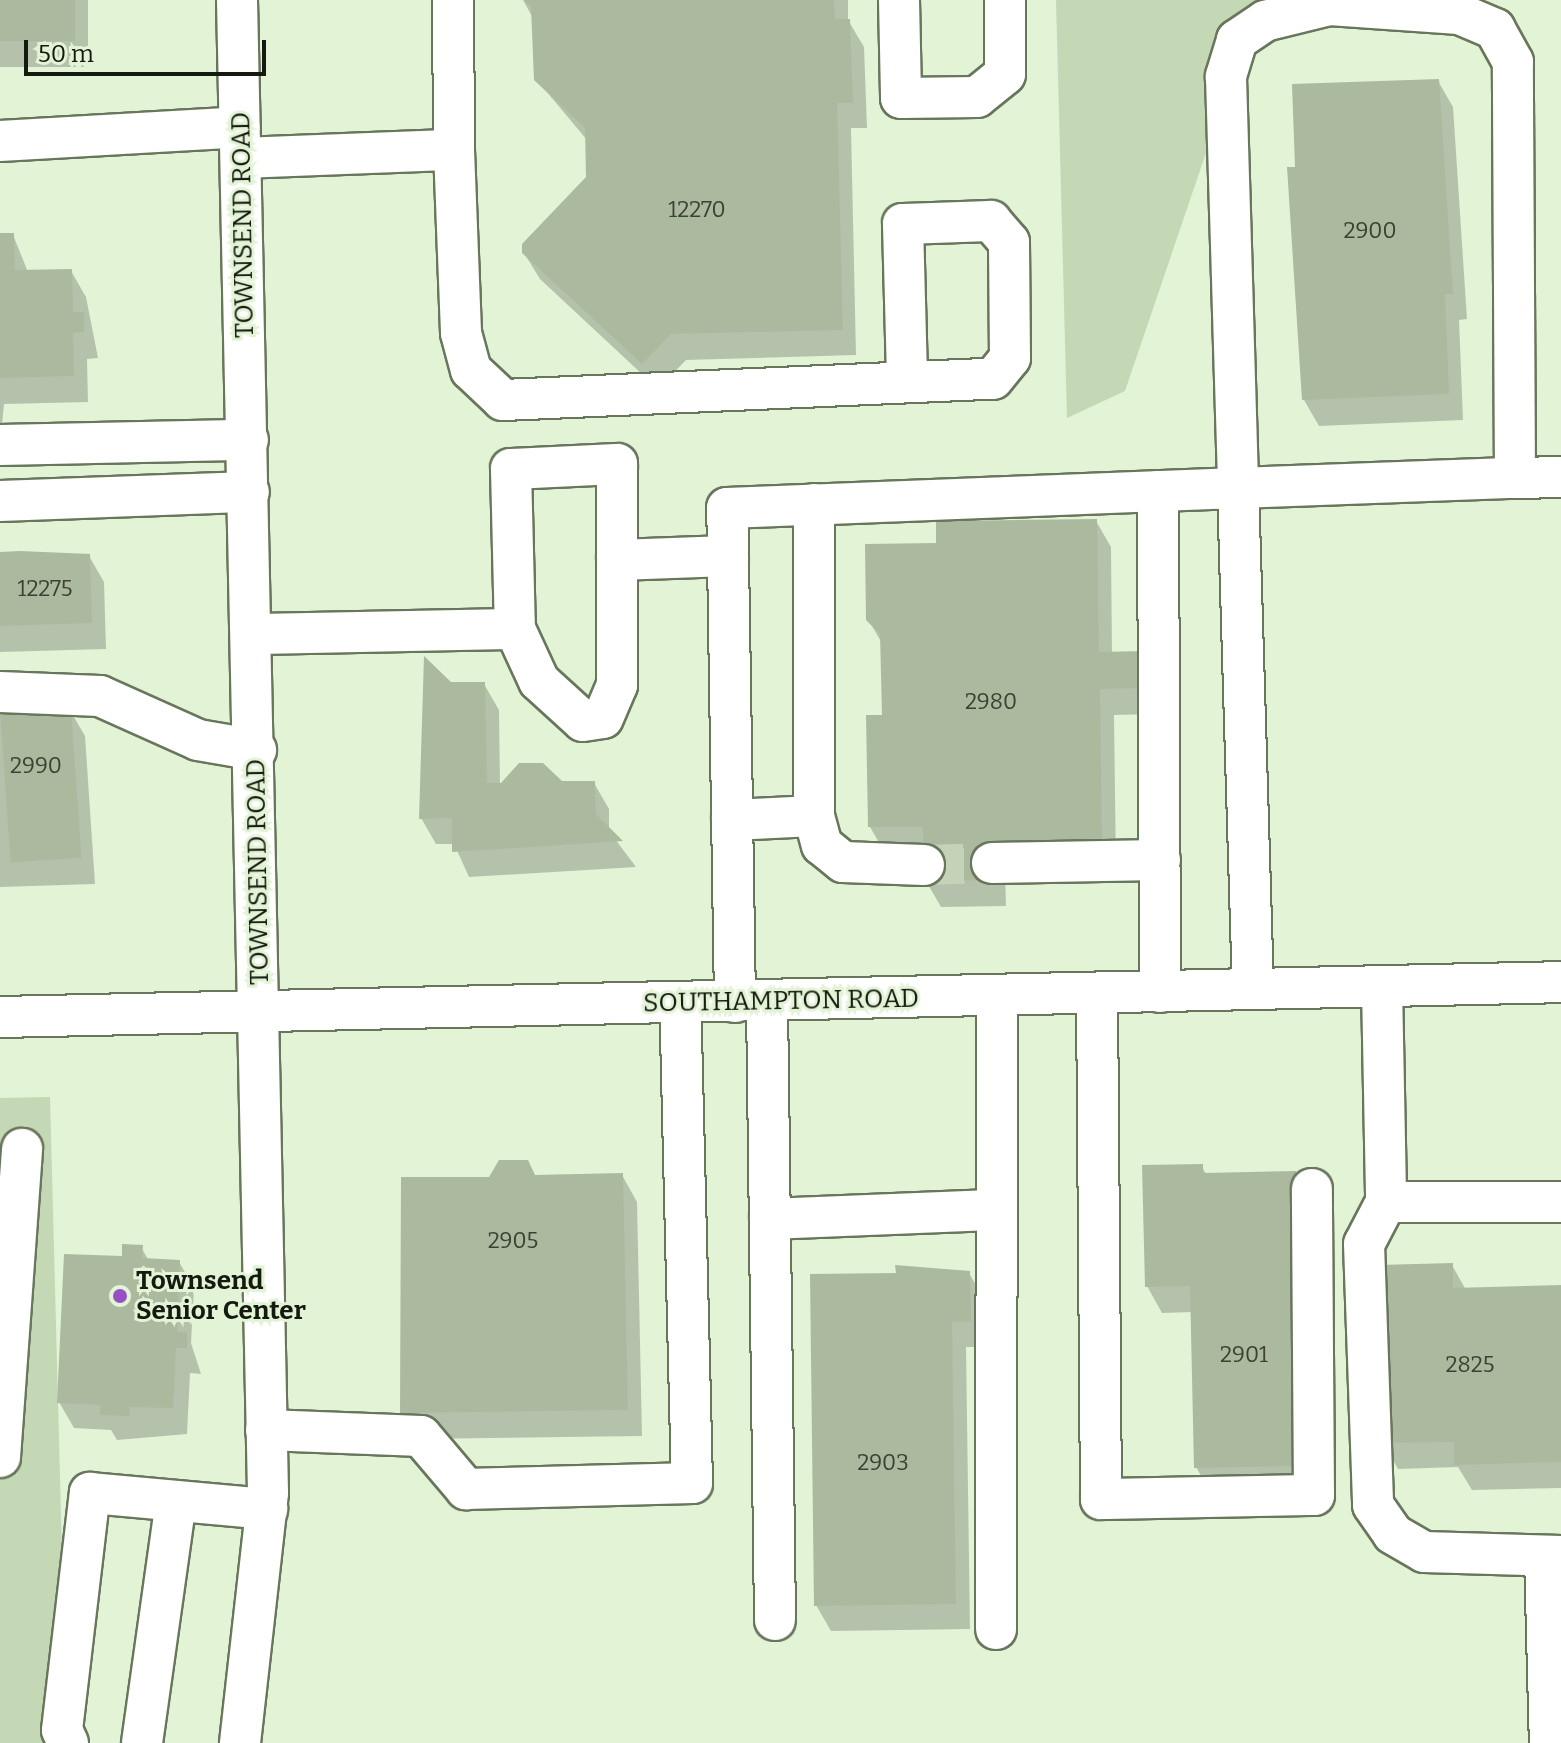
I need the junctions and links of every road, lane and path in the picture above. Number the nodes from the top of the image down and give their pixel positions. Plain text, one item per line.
1 (237, 0) edge
2 (453, 0) edge
3 (899, 0) edge
4 (1005, 0) edge
5 (0, 141) edge
6 (241, 142) junction
7 (454, 150) junction
8 (907, 382) dead end
9 (248, 440) junction
10 (0, 445) edge
11 (1561, 477) edge
12 (1515, 478) junction
13 (1238, 488) junction
14 (1158, 491) junction
15 (249, 492) junction
16 (0, 501) edge
17 (814, 504) junction
18 (728, 556) junction
19 (617, 560) junction
20 (515, 629) junction
21 (253, 634) junction
22 (0, 692) edge
23 (256, 750) junction
24 (814, 816) junction
25 (732, 820) junction
26 (1160, 860) junction
27 (992, 863) tunnel mouth
28 (924, 865) tunnel mouth
29 (1561, 982) edge
30 (1382, 986) junction
31 (1253, 989) junction
32 (1160, 992) junction
33 (1097, 993) junction
34 (997, 996) junction
35 (751, 1001) junction
36 (680, 1003) junction
37 (261, 1013) junction
38 (0, 1017) edge
39 (22, 1149) dead end
40 (1312, 1189) dead end
41 (1386, 1202) junction
42 (1561, 1202) edge
43 (997, 1210) junction
44 (770, 1219) junction
45 (266, 1430) junction
46 (0, 1457) edge
47 (176, 1501) junction
48 (267, 1509) junction
49 (1553, 1556) edge
50 (775, 1620) dead end
51 (996, 1629) dead end
52 (1555, 1696) edge
53 (68, 1743) edge
54 (142, 1743) edge
55 (240, 1743) edge
56 (1550, 1743) edge

1 - 6 street, TOWNSEND ROAD
2 - 7 street
3 - 4 street
5 - 6 street
6 - 7 street
6 - 9 street, TOWNSEND ROAD
7 - 8 street
9 - 10 street
9 - 15 street, TOWNSEND ROAD
11 - 12 street
12 - 13 street
12 - 13 street
13 - 14 street
13 - 31 street
14 - 17 street
14 - 26 street
15 - 16 street
15 - 21 street, TOWNSEND ROAD
17 - 18 street
17 - 24 street
18 - 19 street
18 - 25 street
19 - 20 street
19 - 20 street
20 - 21 street
21 - 23 street, TOWNSEND ROAD
22 - 23 street
23 - 37 street, TOWNSEND ROAD
24 - 25 street
24 - 28 street
25 - 35 street
26 - 27 street
26 - 32 street
29 - 30 street, SOUTHAMPTON ROAD
30 - 31 street, SOUTHAMPTON ROAD
30 - 41 street
31 - 32 street, SOUTHAMPTON ROAD
32 - 33 street, SOUTHAMPTON ROAD
33 - 34 street, SOUTHAMPTON ROAD
33 - 40 street
34 - 35 street, SOUTHAMPTON ROAD
34 - 43 street
35 - 36 street, SOUTHAMPTON ROAD
35 - 44 street
36 - 37 street, SOUTHAMPTON ROAD
36 - 45 street
37 - 38 street, SOUTHAMPTON ROAD
37 - 45 street, TOWNSEND ROAD
39 - 46 street
41 - 42 street
41 - 49 street
43 - 44 street
43 - 51 street
44 - 50 street
45 - 48 street, TOWNSEND ROAD
47 - 48 street
47 - 53 street
47 - 54 street
48 - 55 street, TOWNSEND ROAD
49 - 52 street
52 - 56 street

